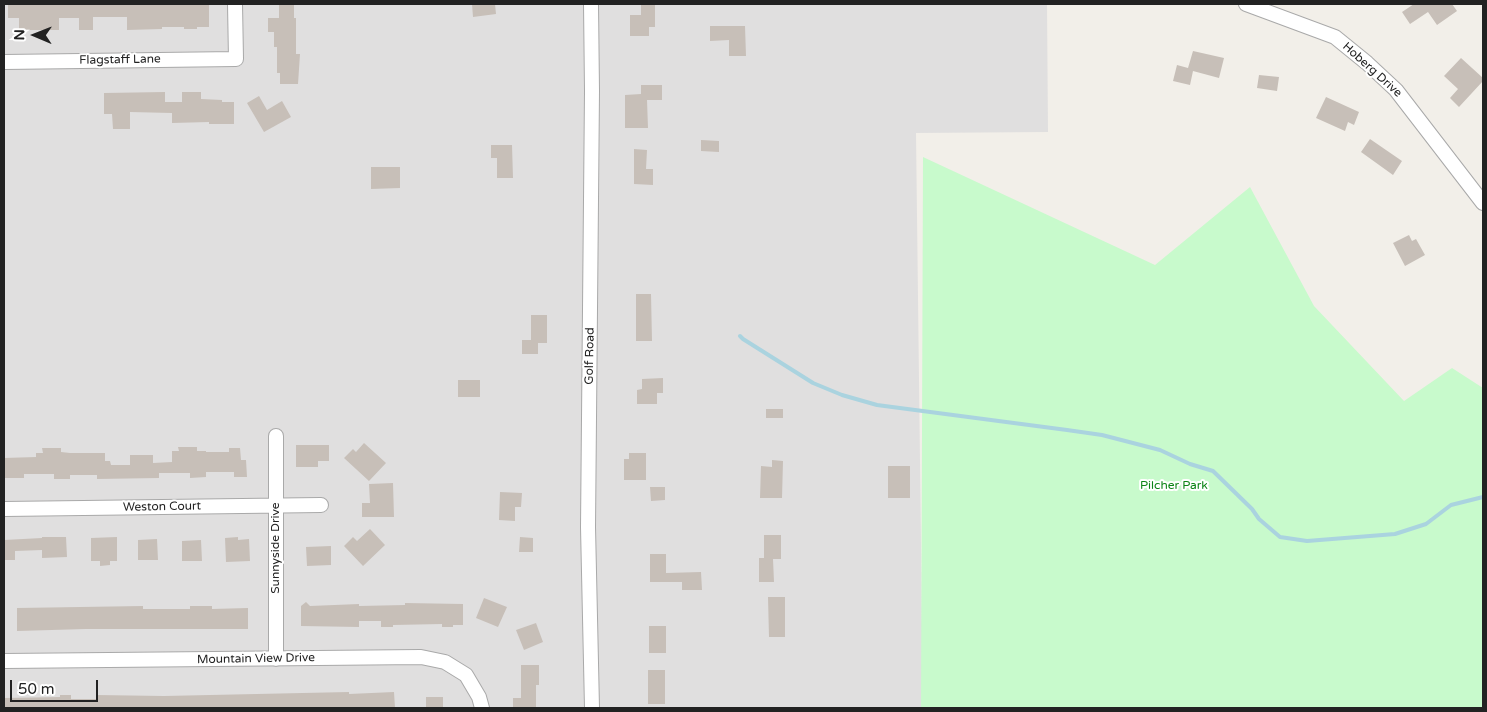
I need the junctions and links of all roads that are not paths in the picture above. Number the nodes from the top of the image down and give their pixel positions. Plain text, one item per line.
1 (235, 4) edge
2 (591, 4) edge
3 (1246, 4) edge
4 (4, 62) edge
5 (1483, 203) edge
6 (276, 436) dead end
7 (276, 506) junction
8 (321, 506) dead end
9 (4, 509) edge
10 (276, 659) junction
11 (4, 661) edge
12 (482, 708) edge
13 (592, 708) edge

1 - 4 street, Flagstaff Lane
2 - 13 street, Golf Road
3 - 5 street, Hoberg Drive
6 - 7 street, Sunnyside Drive
7 - 8 street, Weston Court
7 - 9 street, Weston Court
7 - 10 street, Sunnyside Drive
10 - 11 street, Mountain View Drive
10 - 12 street, Mountain View Drive

